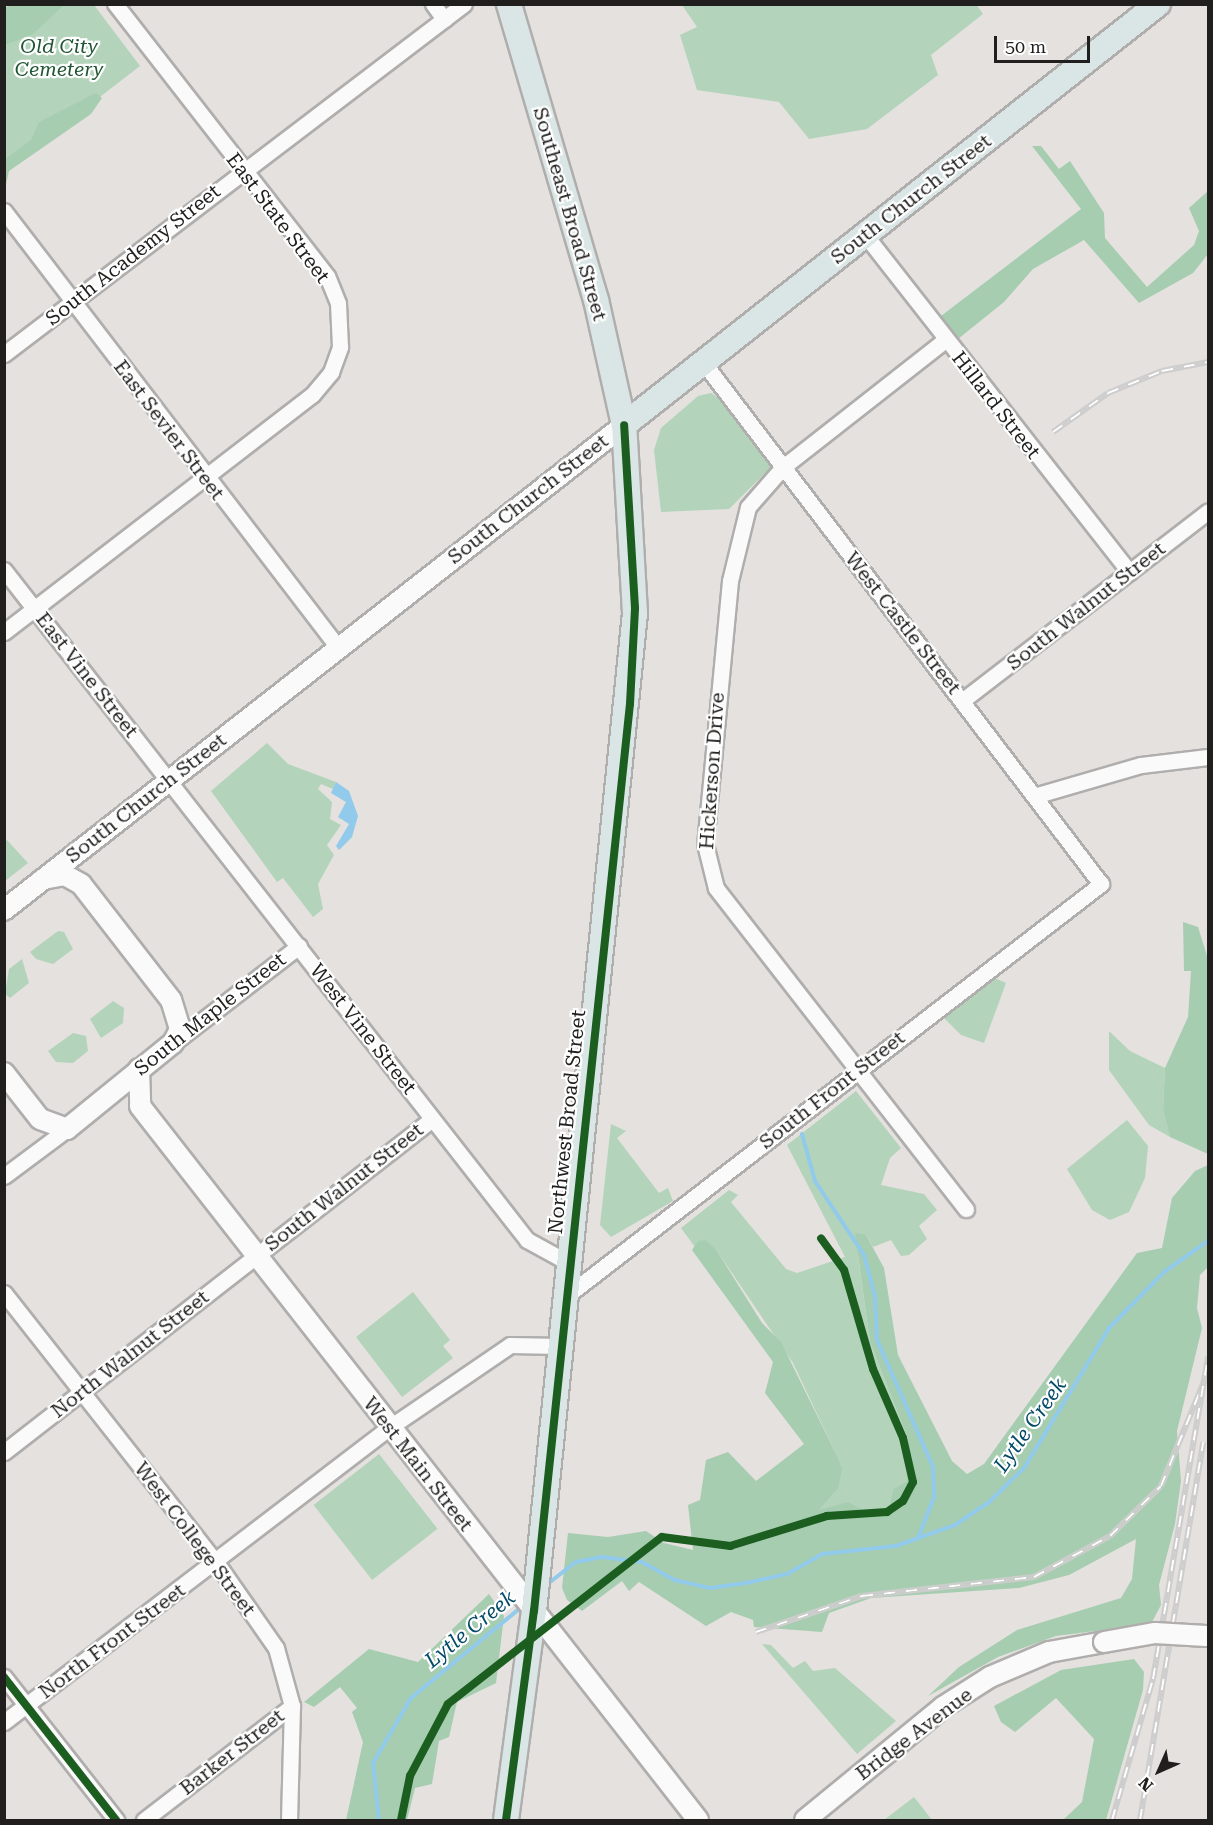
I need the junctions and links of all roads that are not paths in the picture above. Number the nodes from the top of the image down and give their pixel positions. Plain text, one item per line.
1 (115, 4) edge
2 (433, 4) edge
3 (464, 4) edge
4 (509, 4) edge
5 (1158, 4) edge
6 (444, 19) junction
7 (243, 171) junction
8 (4, 211) edge
9 (866, 236) junction
10 (71, 302) junction
11 (945, 340) junction
12 (4, 354) edge
13 (704, 362) junction
14 (624, 425) junction
15 (783, 467) junction
16 (205, 477) junction
17 (1209, 511) edge
18 (4, 570) edge
19 (1129, 572) junction
20 (35, 609) junction
21 (4, 632) edge
22 (337, 646) junction
23 (963, 700) junction
24 (1209, 757) edge
25 (169, 781) junction
26 (1034, 796) junction
27 (38, 882) junction
28 (1101, 884) joint
29 (7, 906) edge
30 (299, 946) junction
31 (173, 1043) junction
32 (139, 1069) junction
33 (4, 1073) edge
34 (856, 1073) junction
35 (104, 1098) junction
36 (140, 1106) junction
37 (432, 1119) junction
38 (67, 1129) junction
39 (4, 1176) edge
40 (966, 1209) dead end
41 (256, 1256) junction
42 (568, 1263) junction
43 (4, 1293) edge
44 (565, 1297) junction
45 (560, 1346) junction
46 (82, 1391) junction
47 (390, 1428) junction
48 (4, 1452) edge
49 (216, 1562) junction
50 (537, 1627) junction
51 (1207, 1636) edge
52 (4, 1677) edge
53 (27, 1706) junction
54 (292, 1706) junction
55 (4, 1722) edge
56 (116, 1821) edge
57 (144, 1821) edge
58 (289, 1821) edge
59 (506, 1821) edge
60 (698, 1821) edge
61 (805, 1821) edge

1 - 7 street, East State Street
2 - 6 street
3 - 6 street, South Academy Street
4 - 14 main road, Southeast Broad Street
5 - 9 main road, South Church Street
6 - 7 street, South Academy Street
7 - 10 street, South Academy Street
7 - 16 street, East State Street
8 - 10 street, East Sevier Street
9 - 11 street, Hillard Street
9 - 13 main road, South Church Street
10 - 12 street, South Academy Street
10 - 16 street, East Sevier Street
11 - 15 street, Hickerson Drive
11 - 19 street, Hillard Street
13 - 14 main road, South Church Street
13 - 15 street, West Castle Street
14 - 22 street, South Church Street
14 - 42 main road, Northwest Broad Street
15 - 23 street, West Castle Street
15 - 34 street, Hickerson Drive
16 - 20 street, East State Street
16 - 22 street, East Sevier Street
17 - 19 street, South Walnut Street
18 - 20 street, East Vine Street
19 - 23 street, South Walnut Street
20 - 21 street, East State Street
20 - 25 street, East Vine Street
22 - 25 street, South Church Street
23 - 26 street, West Castle Street
24 - 26 street
25 - 27 street, South Church Street
25 - 30 street, West Vine Street
26 - 28 street, West Castle Street
27 - 29 street, South Church Street
27 - 31 street
28 - 34 street, South Front Street
30 - 31 street, South Maple Street
30 - 37 street, West Vine Street
31 - 32 street, South Maple Street
32 - 35 street, South Maple Street
32 - 36 street
33 - 38 street
34 - 40 street, Hickerson Drive
34 - 44 street, South Front Street
35 - 36 street
35 - 38 street, South Maple Street
36 - 41 street, West Main Street
37 - 41 street, South Walnut Street
37 - 42 street, West Vine Street
38 - 39 street
41 - 46 street, North Walnut Street
41 - 47 street, West Main Street
42 - 44 main road, Northwest Broad Street
43 - 46 street, West College Street
44 - 45 main road, Northwest Broad Street
45 - 47 street
45 - 50 main road, Northwest Broad Street
46 - 48 street, North Walnut Street
46 - 49 street, West College Street
47 - 49 street, North Front Street
47 - 50 street, West Main Street
49 - 53 street, North Front Street
49 - 54 street, West College Street
50 - 59 main road, Northwest Broad Street
50 - 60 street, West Main Street
51 - 61 street, Bridge Avenue, bridge
52 - 53 street
53 - 55 street, North Front Street
53 - 56 street
54 - 57 street, Barker Street
54 - 58 street, West College Street

